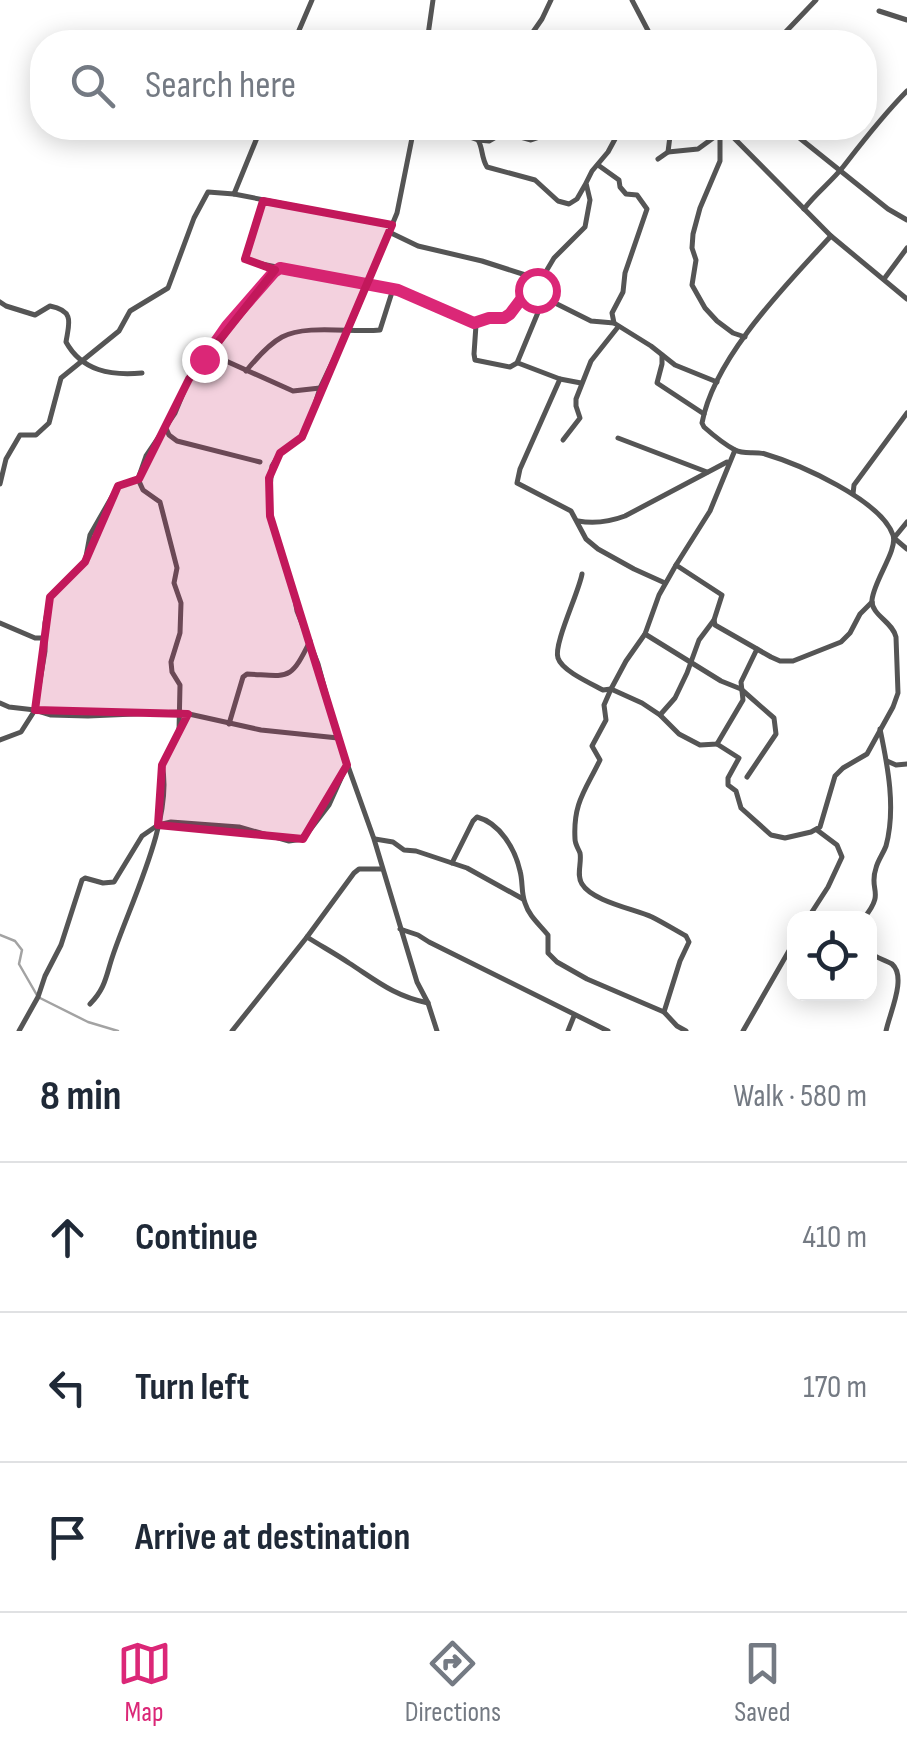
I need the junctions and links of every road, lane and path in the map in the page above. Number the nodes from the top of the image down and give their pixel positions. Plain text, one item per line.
1 (312, 0) edge
2 (433, 0) edge
3 (550, 0) edge
4 (632, 0) edge
5 (816, 0) edge
6 (879, 12) dead end
7 (907, 20) edge
8 (299, 30) edge
9 (429, 30) edge
10 (534, 30) edge
11 (648, 30) edge
12 (787, 30) edge
13 (907, 91) edge
14 (877, 123) edge
15 (256, 140) edge
16 (412, 140) edge
17 (478, 140) joint
18 (490, 140) edge
19 (614, 140) edge
20 (670, 140) edge
21 (709, 140) edge
22 (722, 140) edge
23 (733, 140) edge
24 (802, 140) edge
25 (862, 140) edge
26 (668, 152) junction
27 (658, 159) dead end
28 (598, 165) junction
29 (840, 170) junction
30 (586, 182) junction
31 (234, 194) junction
32 (263, 201) junction
33 (804, 209) junction
34 (907, 220) edge
35 (390, 229) junction
36 (831, 236) junction
37 (907, 248) edge
38 (280, 268) junction
39 (884, 280) junction
40 (368, 283) junction
41 (538, 285) junction
42 (393, 289) junction
43 (542, 297) junction
44 (907, 300) edge
45 (0, 302) edge
46 (474, 323) junction
47 (616, 325) junction
48 (348, 331) junction
49 (745, 337) junction
50 (198, 348) dead end
51 (208, 353) junction
52 (662, 355) junction
53 (81, 362) junction
54 (517, 362) junction
55 (246, 371) junction
56 (142, 373) dead end
57 (560, 380) junction
58 (717, 382) junction
59 (581, 383) junction
60 (320, 388) junction
61 (907, 413) edge
62 (704, 414) junction
63 (165, 426) junction
64 (618, 438) dead end
65 (563, 440) dead end
66 (735, 450) junction
67 (730, 460) junction
68 (260, 462) dead end
69 (706, 472) junction
70 (138, 479) junction
71 (0, 484) edge
72 (853, 494) junction
73 (576, 520) junction
74 (907, 522) edge
75 (894, 538) junction
76 (907, 548) edge
77 (676, 564) junction
78 (582, 574) dead end
79 (666, 583) junction
80 (872, 602) junction
81 (714, 620) junction
82 (0, 623) edge
83 (645, 634) junction
84 (44, 638) junction
85 (310, 641) junction
86 (757, 650) junction
87 (692, 662) junction
88 (611, 689) junction
89 (741, 689) junction
90 (0, 703) edge
91 (35, 710) junction
92 (180, 712) junction
93 (660, 715) junction
94 (229, 724) junction
95 (880, 730) junction
96 (338, 738) junction
97 (0, 740) edge
98 (717, 744) junction
99 (887, 761) junction
100 (907, 764) edge
101 (347, 765) junction
102 (747, 777) dead end
103 (158, 825) junction
104 (817, 830) junction
105 (374, 839) junction
106 (452, 863) junction
107 (381, 869) junction
108 (523, 899) junction
109 (813, 911) edge
110 (870, 911) edge
111 (400, 929) junction
112 (308, 937) junction
113 (787, 954) edge
114 (877, 957) edge
115 (895, 965) junction
116 (907, 968) edge
117 (428, 1003) junction
118 (90, 1004) dead end
119 (664, 1012) junction
120 (574, 1016) junction
121 (19, 1031) edge
122 (232, 1031) edge
123 (437, 1031) edge
124 (568, 1031) edge
125 (608, 1031) edge
126 (686, 1031) edge
127 (744, 1031) edge
128 (886, 1031) edge

1 - 8 street
2 - 9 street
3 - 10 street
4 - 11 street
5 - 12 street
6 - 7 street
13 - 14 street
15 - 31 street
16 - 35 street
17 - 18 street
17 - 30 street
19 - 28 street
20 - 26 street
21 - 26 street
22 - 49 street
23 - 33 street
24 - 29 street
25 - 29 street
26 - 27 street
28 - 30 street
28 - 47 street
29 - 33 street
29 - 34 street
30 - 41 street
31 - 32 street
31 - 53 street
32 - 35 street
32 - 38 street
33 - 36 street
35 - 40 street
35 - 41 street
36 - 39 street
36 - 49 street
37 - 39 street
38 - 40 street
38 - 51 street
39 - 44 street
40 - 42 street
40 - 48 street
41 - 43 street
41 - 46 street
42 - 46 street
42 - 48 street
43 - 47 street
43 - 54 street
45 - 53 street
46 - 54 street
47 - 52 street
47 - 59 street
48 - 55 street
48 - 60 street
49 - 58 street
50 - 51 street
51 - 55 street
51 - 63 street
52 - 58 street
52 - 62 street
53 - 56 street
53 - 71 street
54 - 57 street
55 - 60 street
57 - 59 street
57 - 73 street
58 - 62 street
59 - 65 street
60 - 85 street
61 - 72 street
62 - 66 street
63 - 68 street
63 - 70 street
64 - 69 street
66 - 67 street
66 - 72 street
67 - 69 street
67 - 77 street
69 - 73 street
70 - 84 street
70 - 92 street
72 - 75 street
73 - 79 street
74 - 75 street
75 - 76 street
75 - 80 street
77 - 79 street
77 - 81 street
78 - 88 street
79 - 83 street
80 - 86 street
80 - 95 street
81 - 86 street
81 - 87 street
82 - 84 street
83 - 87 street
83 - 88 street
84 - 91 street
85 - 94 street
85 - 96 street
86 - 89 street
87 - 89 street
87 - 93 street
88 - 93 street
88 - 119 street
89 - 98 street
89 - 102 street
90 - 91 street
91 - 92 street
91 - 97 street
92 - 94 street
92 - 103 street
93 - 98 street
94 - 96 street
95 - 99 street
95 - 104 street
96 - 101 street
98 - 104 street
99 - 100 street
99 - 110 street
101 - 103 street
101 - 105 street
103 - 118 street
103 - 121 street
104 - 109 street
105 - 106 street
105 - 107 street
106 - 108 street
106 - 108 street
107 - 111 street
107 - 112 street
108 - 119 street
111 - 117 street
111 - 120 street
112 - 117 street
112 - 122 street
113 - 127 street
114 - 115 street
115 - 116 street
115 - 128 street
117 - 123 street
119 - 126 street
120 - 124 street
120 - 125 street

